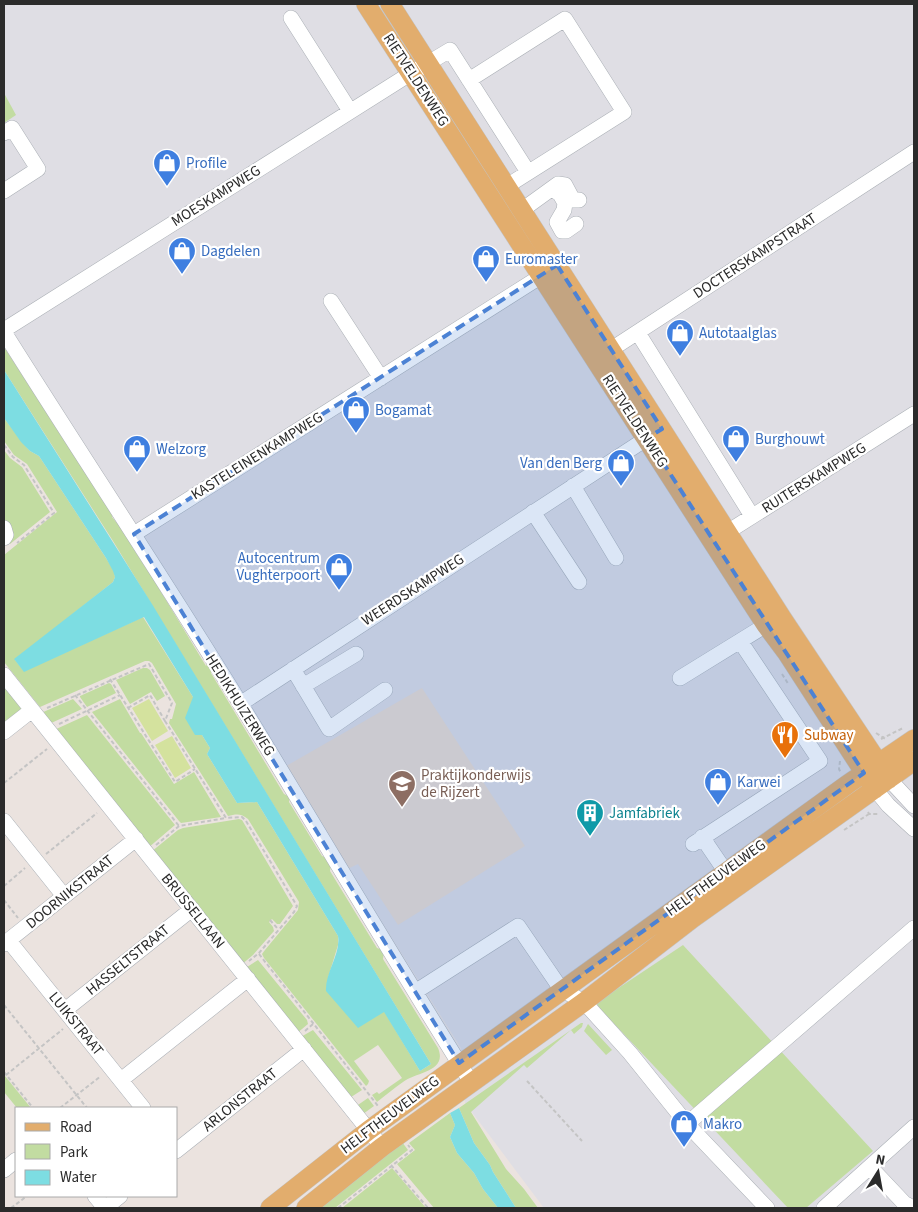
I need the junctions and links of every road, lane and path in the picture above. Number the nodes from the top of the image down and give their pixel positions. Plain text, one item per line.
1 (366, 4) edge
2 (390, 4) edge
3 (291, 18) dead end
4 (428, 63) junction
5 (411, 73) junction
6 (469, 80) junction
7 (350, 111) junction
8 (4, 133) edge
9 (914, 152) edge
10 (528, 172) junction
11 (507, 186) junction
12 (4, 192) edge
13 (548, 192) junction
14 (580, 200) dead end
15 (522, 210) junction
16 (576, 224) dead end
17 (558, 265) junction
18 (542, 276) junction
19 (332, 301) dead end
20 (4, 331) edge
21 (638, 333) junction
22 (604, 355) junction
23 (381, 378) junction
24 (914, 414) edge
25 (654, 433) junction
26 (4, 445) edge
27 (573, 486) junction
28 (533, 512) junction
29 (752, 516) junction
30 (4, 528) edge
31 (134, 534) junction
32 (720, 536) junction
33 (10, 540) edge
34 (616, 558) dead end
35 (579, 582) dead end
36 (766, 625) junction
37 (740, 641) junction
38 (356, 654) dead end
39 (293, 669) junction
40 (4, 675) edge
41 (680, 678) dead end
42 (110, 680) junction
43 (303, 686) junction
44 (385, 690) dead end
45 (75, 695) junction
46 (120, 695) junction
47 (240, 704) junction
48 (128, 708) junction
49 (88, 710) junction
50 (33, 712) junction
51 (165, 721) junction
52 (4, 732) edge
53 (52, 735) junction
54 (914, 740) edge
55 (914, 761) edge
56 (195, 768) junction
57 (871, 768) junction
58 (4, 783) edge
59 (882, 784) junction
60 (108, 804) junction
61 (914, 806) edge
62 (226, 818) junction
63 (5, 825) edge
64 (179, 826) junction
65 (914, 830) edge
66 (136, 839) junction
67 (146, 852) junction
68 (36, 861) junction
69 (726, 871) junction
70 (4, 886) edge
71 (736, 887) junction
72 (64, 896) junction
73 (4, 900) edge
74 (192, 909) junction
75 (270, 920) dead end
76 (25, 927) junction
77 (914, 928) edge
78 (278, 929) junction
79 (6, 942) edge
80 (244, 974) junction
81 (561, 990) junction
82 (416, 992) junction
83 (584, 1002) junction
84 (4, 1005) edge
85 (69, 1016) junction
86 (39, 1048) junction
87 (304, 1049) junction
88 (459, 1063) junction
89 (111, 1068) junction
90 (5, 1073) edge
91 (120, 1080) junction
92 (527, 1081) dead end
93 (471, 1082) junction
94 (76, 1095) junction
95 (31, 1107) edge
96 (61, 1107) edge
97 (86, 1107) edge
98 (142, 1107) edge
99 (687, 1124) junction
100 (914, 1127) edge
101 (368, 1130) junction
102 (582, 1141) dead end
103 (382, 1147) junction
104 (178, 1148) edge
105 (15, 1161) edge
106 (391, 1165) dead end
107 (870, 1167) junction
108 (4, 1170) edge
109 (26, 1197) edge
110 (96, 1197) edge
111 (119, 1197) edge
112 (11, 1208) edge
113 (105, 1208) edge
114 (270, 1208) edge
115 (306, 1208) edge
116 (428, 1208) edge
117 (767, 1208) edge
118 (824, 1208) edge
119 (912, 1208) edge

1 - 5 main road, RIETVELDENWEG
2 - 4 main road, RIETVELDENWEG
3 - 7 street
4 - 5 street, MOESKAMPWEG
4 - 6 street, RIETVELDENWEG
4 - 11 main road, RIETVELDENWEG
5 - 7 street, MOESKAMPWEG
5 - 18 main road, RIETVELDENWEG
6 - 10 street, RIETVELDENWEG
6 - 10 street
7 - 20 street, MOESKAMPWEG
8 - 12 street
9 - 21 street, DOCTERSKAMPSTRAAT
10 - 11 street
11 - 15 main road, RIETVELDENWEG
13 - 14 street
13 - 15 street
13 - 16 street
15 - 17 main road, RIETVELDENWEG
17 - 18 street, KASTELEINENKAMPWEG
17 - 22 main road, RIETVELDENWEG
18 - 22 main road, RIETVELDENWEG
18 - 23 street, KASTELEINENKAMPWEG
19 - 23 street
20 - 31 street, HEDIKHUIZERWEG
21 - 22 street, DOCTERSKAMPSTRAAT
21 - 29 street
22 - 25 main road, RIETVELDENWEG
23 - 31 street, KASTELEINENKAMPWEG
24 - 29 street, RUITERSKAMPWEG
25 - 27 street, WEERDSKAMPWEG
25 - 32 main road, RIETVELDENWEG
26 - 33 path
27 - 28 street, WEERDSKAMPWEG
27 - 34 street
28 - 35 street
28 - 39 street, WEERDSKAMPWEG
29 - 32 street, RUITERSKAMPWEG
30 - 33 street
31 - 47 street, HEDIKHUIZERWEG
32 - 36 main road, RIETVELDENWEG
32 - 57 main road, RIETVELDENWEG
36 - 37 street
36 - 57 main road, RIETVELDENWEG
37 - 41 street
37 - 69 street
38 - 43 street
39 - 43 street
39 - 47 street, WEERDSKAMPWEG
40 - 50 street, BRUSSELLAAN
42 - 45 path
42 - 46 path
42 - 51 path
43 - 44 street
45 - 49 path
45 - 50 path
46 - 48 path
46 - 49 path
47 - 82 street, HEDIKHUIZERWEG
48 - 51 path
48 - 56 path
49 - 53 path
49 - 64 path
50 - 52 street
50 - 53 street, BRUSSELLAAN
51 - 56 path
53 - 58 path
53 - 60 street, BRUSSELLAAN
54 - 57 main road, HELFTHEUVELWEG
55 - 59 main road, HELFTHEUVELWEG
56 - 62 path
57 - 59 main road, RIETVELDENWEG
57 - 69 main road, HELFTHEUVELWEG
59 - 61 street, RIETVELDENWEG
59 - 65 street, RIETVELDENWEG
59 - 71 main road, HELFTHEUVELWEG
60 - 66 street, BRUSSELLAAN
60 - 68 path
62 - 64 path
62 - 78 path
63 - 68 street
64 - 67 path
66 - 67 street, BRUSSELLAAN
66 - 72 street, DOORNIKSTRAAT
67 - 74 street, BRUSSELLAAN
68 - 70 path
68 - 72 street
69 - 71 street
69 - 81 main road, HELFTHEUVELWEG
71 - 83 main road, HELFTHEUVELWEG
72 - 76 street, DOORNIKSTRAAT
73 - 76 path
74 - 80 street, BRUSSELLAAN
74 - 85 street, HASSELTSTRAAT
75 - 78 path
76 - 79 street, DOORNIKSTRAAT
77 - 99 street
78 - 80 path
79 - 85 street, LUIKSTRAAT
80 - 87 street, BRUSSELLAAN
80 - 91 street
81 - 82 street
81 - 83 street
81 - 88 main road, HELFTHEUVELWEG
82 - 88 street, HEDIKHUIZERWEG
83 - 93 main road, HELFTHEUVELWEG
83 - 99 street
84 - 86 path
85 - 86 path
85 - 89 street, LUIKSTRAAT
86 - 90 path
86 - 94 path
87 - 101 street, BRUSSELLAAN
87 - 104 street, ARLONSTRAAT
88 - 93 street, HEDIKHUIZERWEG
88 - 101 main road, HELFTHEUVELWEG
89 - 91 street, LUIKSTRAAT
89 - 94 path
90 - 95 path
91 - 98 street, LUIKSTRAAT
92 - 102 path
93 - 103 main road, HELFTHEUVELWEG
94 - 96 path
94 - 97 path
99 - 117 street
100 - 107 street
101 - 103 street, BRUSSELLAAN
101 - 114 main road, HELFTHEUVELWEG
103 - 115 main road, HELFTHEUVELWEG
105 - 108 street
106 - 116 path
107 - 118 street
107 - 119 street
109 - 112 path
110 - 113 street
111 - 113 street

